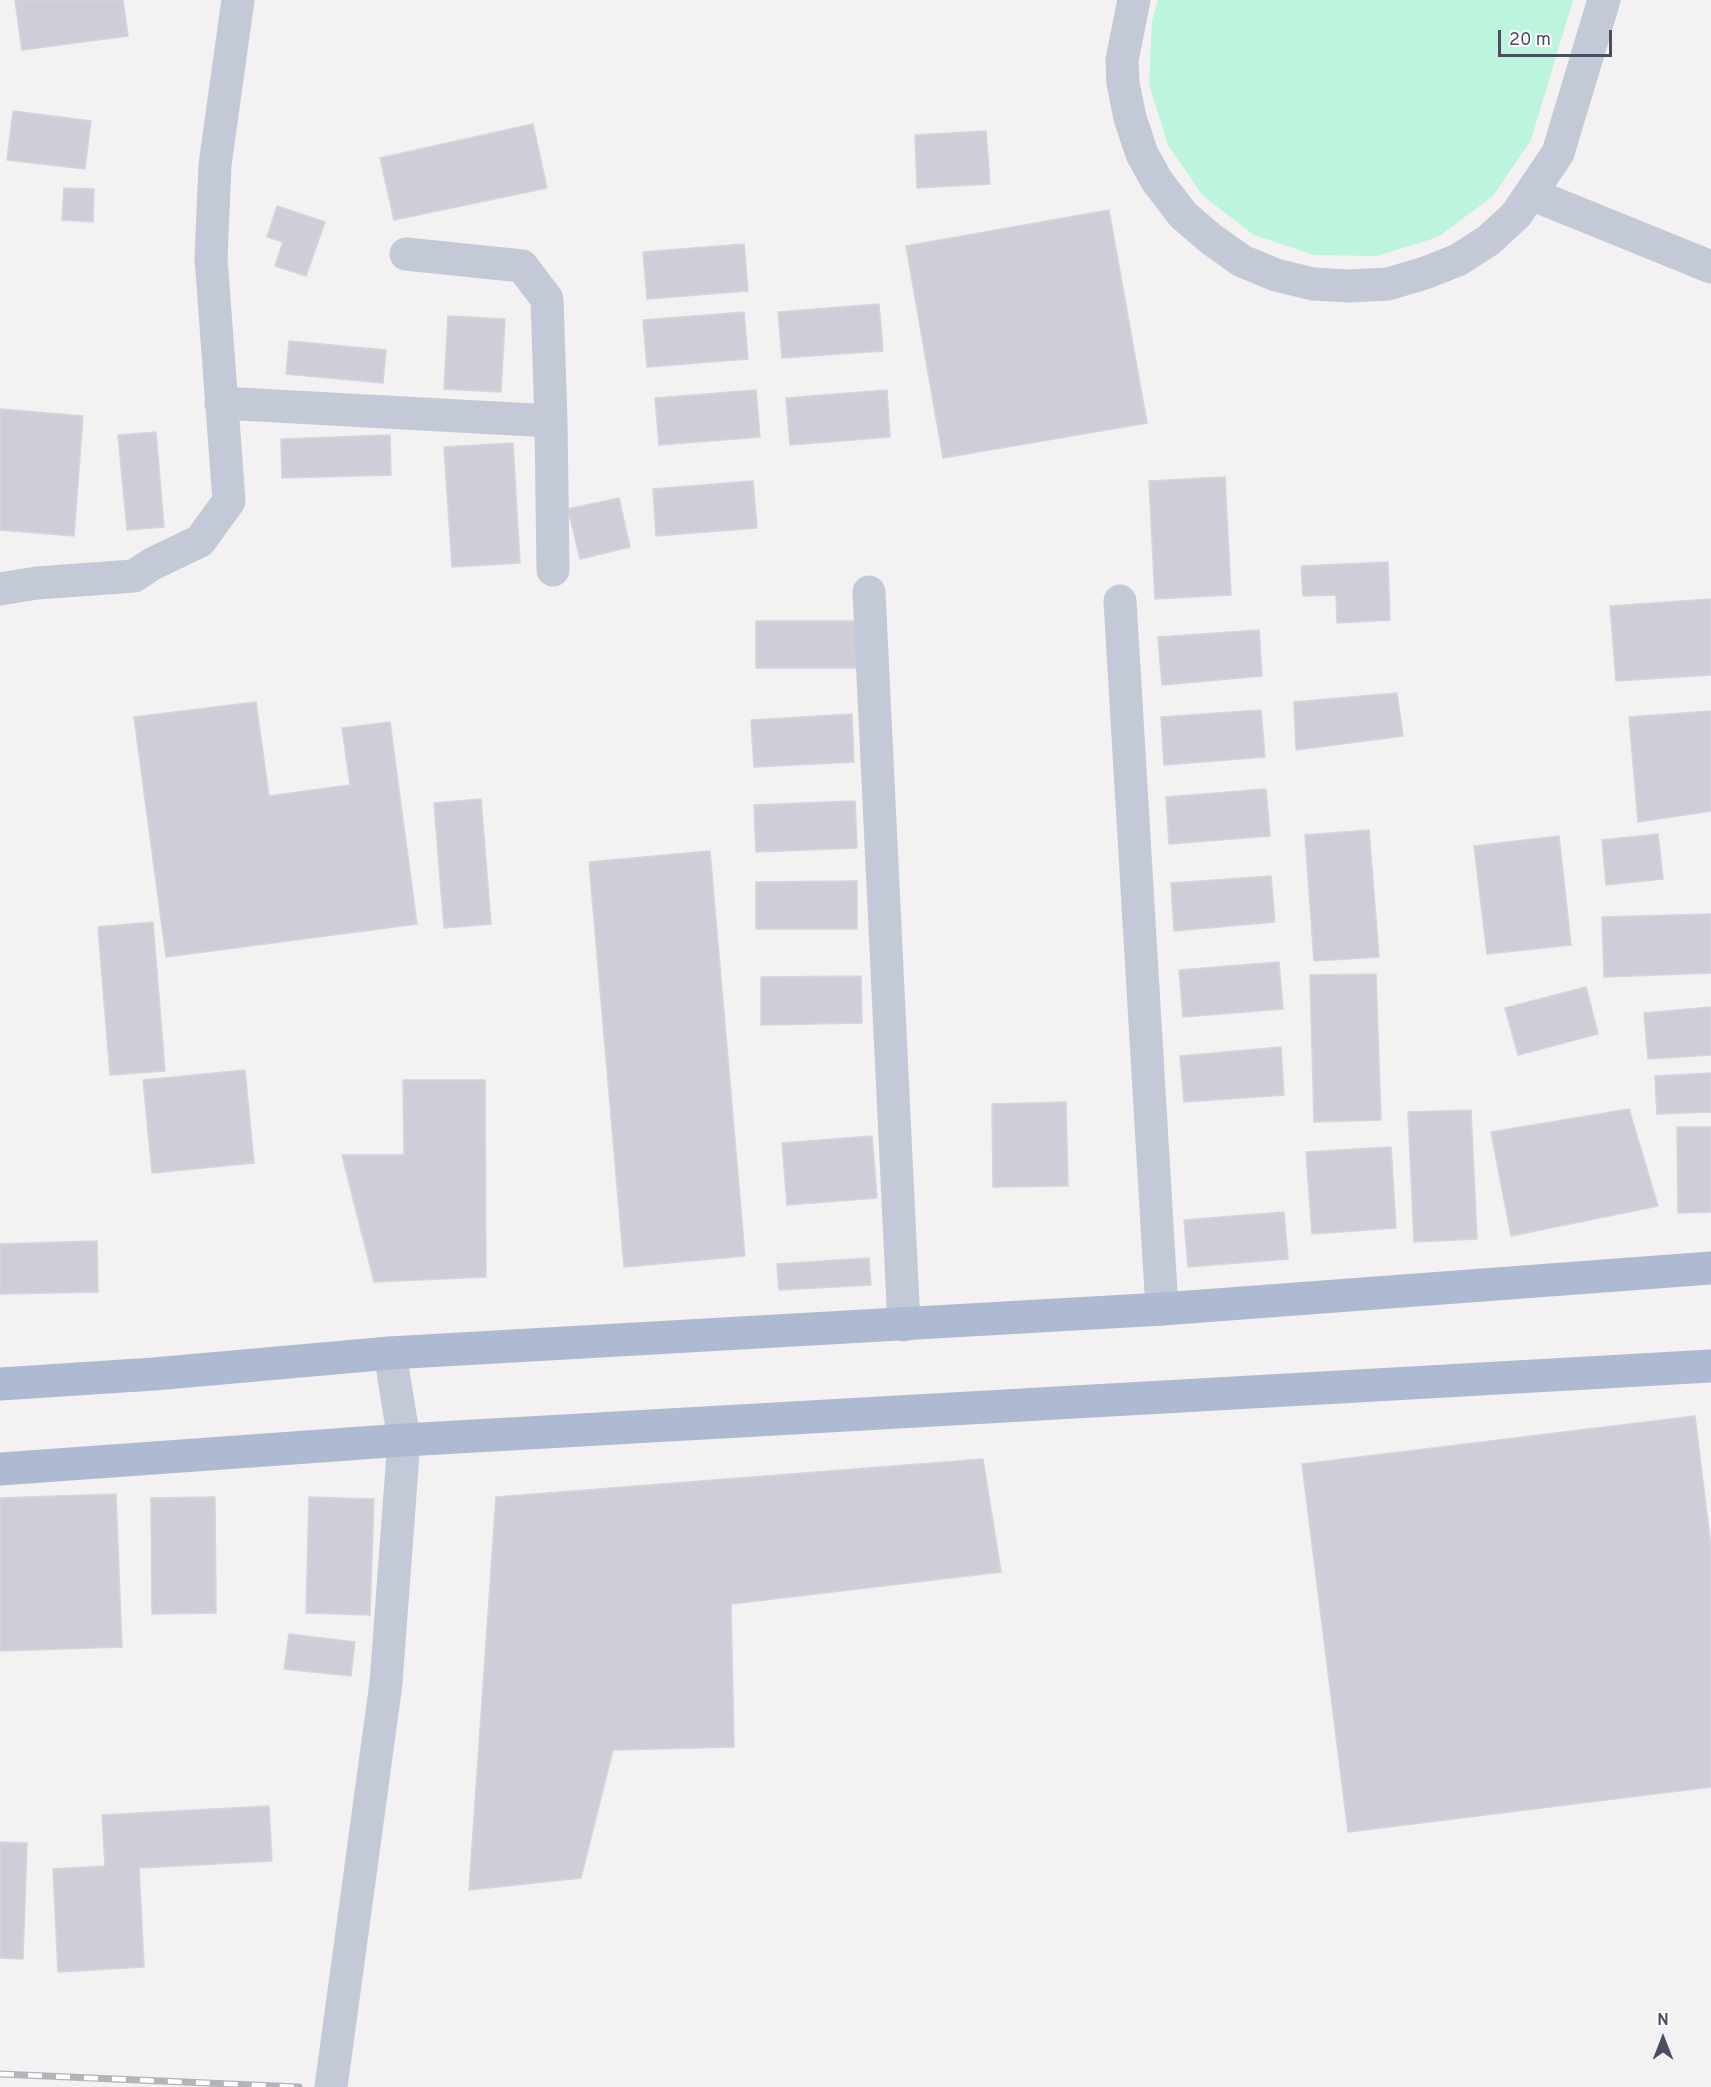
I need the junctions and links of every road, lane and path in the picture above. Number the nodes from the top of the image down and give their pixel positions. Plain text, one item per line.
1 (238, 0) edge
2 (1134, 0) edge
3 (1604, 0) edge
4 (1531, 194) junction
5 (406, 254) dead end
6 (1711, 267) edge
7 (221, 403) junction
8 (552, 421) junction
9 (553, 570) dead end
10 (0, 589) edge
11 (869, 592) dead end
12 (1120, 601) dead end
13 (1711, 1268) edge
14 (1162, 1309) junction
15 (903, 1325) junction
16 (390, 1353) junction
17 (1711, 1366) edge
18 (0, 1384) edge
19 (404, 1440) junction
20 (0, 1469) edge
21 (331, 2087) edge

1 - 7 street
2 - 4 street
3 - 4 street
4 - 6 street
5 - 8 street
7 - 8 street
7 - 10 street
8 - 9 street
11 - 15 street
12 - 14 street
13 - 14 main road
14 - 15 main road
15 - 16 main road
16 - 18 main road
16 - 19 street
17 - 19 main road
19 - 20 main road
19 - 21 street

